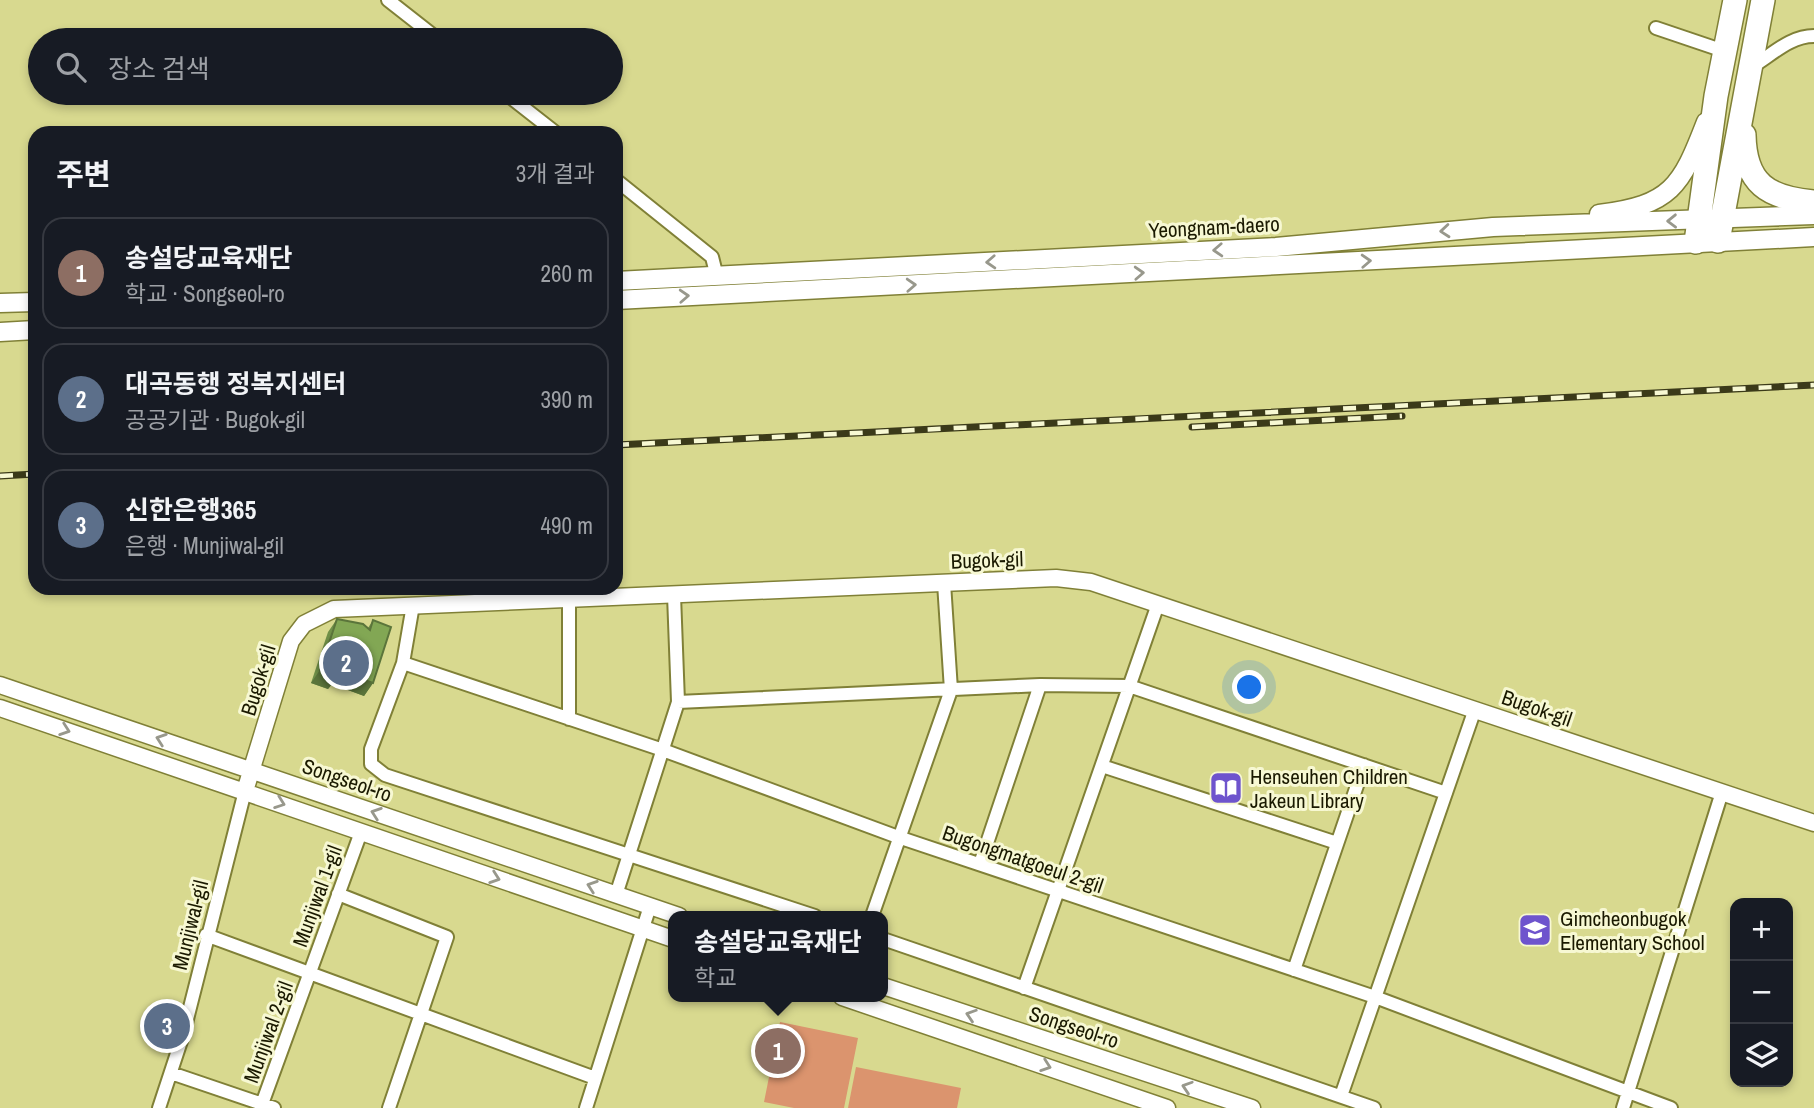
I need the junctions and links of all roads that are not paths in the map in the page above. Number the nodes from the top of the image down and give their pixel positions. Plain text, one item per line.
1 (388, 0) edge
2 (1735, 0) edge
3 (1763, 0) edge
4 (424, 28) edge
5 (1656, 28) dead end
6 (1814, 36) edge
7 (1726, 40) junction
8 (1750, 68) junction
9 (1716, 96) junction
10 (1744, 104) junction
11 (520, 105) edge
12 (547, 126) edge
13 (623, 186) edge
14 (1814, 202) edge
15 (1814, 215) edge
16 (1493, 227) junction
17 (1708, 230) junction
18 (1814, 237) edge
19 (717, 277) junction
20 (623, 281) edge
21 (623, 300) edge
22 (28, 302) edge
23 (0, 303) edge
24 (28, 330) edge
25 (0, 332) edge
26 (944, 583) junction
27 (674, 595) junction
28 (569, 599) junction
29 (1158, 604) junction
30 (413, 605) junction
31 (403, 663) junction
32 (0, 685) edge
33 (1040, 685) junction
34 (1129, 686) junction
35 (951, 690) junction
36 (678, 702) junction
37 (0, 708) edge
38 (1475, 709) junction
39 (569, 719) junction
40 (660, 749) junction
41 (1364, 765) junction
42 (1102, 766) junction
43 (252, 770) junction
44 (246, 791) junction
45 (1722, 792) junction
46 (1446, 793) junction
47 (1814, 823) edge
48 (361, 832) junction
49 (898, 836) junction
50 (1337, 843) junction
51 (629, 855) junction
52 (980, 864) junction
53 (1058, 891) junction
54 (338, 894) junction
55 (616, 895) junction
56 (650, 906) junction
57 (800, 911) edge
58 (874, 911) edge
59 (668, 912) edge
60 (643, 929) junction
61 (206, 935) junction
62 (668, 937) edge
63 (888, 941) edge
64 (1294, 970) junction
65 (309, 973) junction
66 (888, 988) edge
67 (1024, 988) junction
68 (1375, 997) junction
69 (857, 1002) edge
70 (423, 1015) junction
71 (171, 1073) junction
72 (595, 1078) junction
73 (1629, 1092) junction
74 (1341, 1096) junction
75 (268, 1106) edge
76 (159, 1108) edge
77 (389, 1108) edge
78 (586, 1108) edge
79 (1167, 1108) edge
80 (1252, 1108) edge
81 (1374, 1108) edge
82 (1623, 1108) edge
83 (1671, 1108) edge

1 - 4 street
2 - 7 highway
3 - 8 highway
5 - 7 street
6 - 8 street
7 - 9 highway
8 - 10 highway
9 - 16 main road
9 - 17 highway
10 - 14 highway
10 - 17 highway
11 - 12 street
13 - 19 street
15 - 17 main road, Yeongnam-daero
17 -> 16 main road, Yeongnam-daero
16 -> 19 main road, Yeongnam-daero
17 - 18 main road, Yeongnam-daero
21 -> 17 main road, Yeongnam-daero
19 - 20 main road, Yeongnam-daero
22 - 23 main road
24 - 25 main road
26 - 27 street, Bugok-gil
26 - 29 street, Bugok-gil
26 - 35 street
27 - 28 street, Bugok-gil
27 - 36 street
28 - 30 street, Bugok-gil
28 - 39 street
29 - 34 street
29 - 38 street, Bugok-gil
30 - 31 street
30 - 43 street, Bugok-gil
31 - 39 street, Bugongmatgoeul 2-gil
31 - 51 street
43 -> 32 street, Songseol-ro
33 - 34 street
33 - 35 street
33 - 52 street
34 - 41 street
34 - 42 street
35 - 36 street
35 - 49 street
36 - 40 street
37 -> 44 street, Songseol-ro
38 - 45 street, Bugok-gil
38 - 46 street
39 - 40 street, Bugongmatgoeul 2-gil
40 - 49 street, Bugongmatgoeul 2-gil
40 - 51 street
41 - 46 street
41 - 50 street
42 - 50 street
42 - 53 street
43 - 44 street, Bugok-gil
55 -> 43 street, Songseol-ro
44 -> 48 street, Songseol-ro
44 - 61 street, Munjiwal-gil
45 - 47 street, Bugok-gil
45 - 73 street
46 - 68 street
48 - 54 street, Munjiwal 1-gil
48 -> 60 street, Songseol-ro
49 - 52 street, Bugongmatgoeul 2-gil
49 - 58 street
50 - 64 street
51 - 55 street
51 - 57 street
52 - 53 street, Bugongmatgoeul 2-gil
53 - 64 street, Bugongmatgoeul 2-gil
53 - 67 street
54 - 65 street, Munjiwal 1-gil
54 - 70 street
55 - 56 street, Songseol-ro
56 - 59 street, Songseol-ro
56 - 60 street
60 - 62 street, Songseol-ro
60 - 72 street
61 - 65 street
61 - 71 street, Munjiwal-gil
63 - 67 street
64 - 68 street, Bugongmatgoeul 2-gil
65 - 70 street
65 - 75 street, Munjiwal 2-gil
80 -> 66 street, Songseol-ro
67 - 74 street
68 - 73 street, Bugongmatgoeul 2-gil
68 - 74 street
69 -> 79 street
70 - 72 street
70 - 77 street
71 - 75 street, Munjiwal 2-gil
71 - 76 street, Munjiwal-gil
72 - 78 street
73 - 82 street
73 - 83 street, Bugongmatgoeul 2-gil
74 - 81 street

